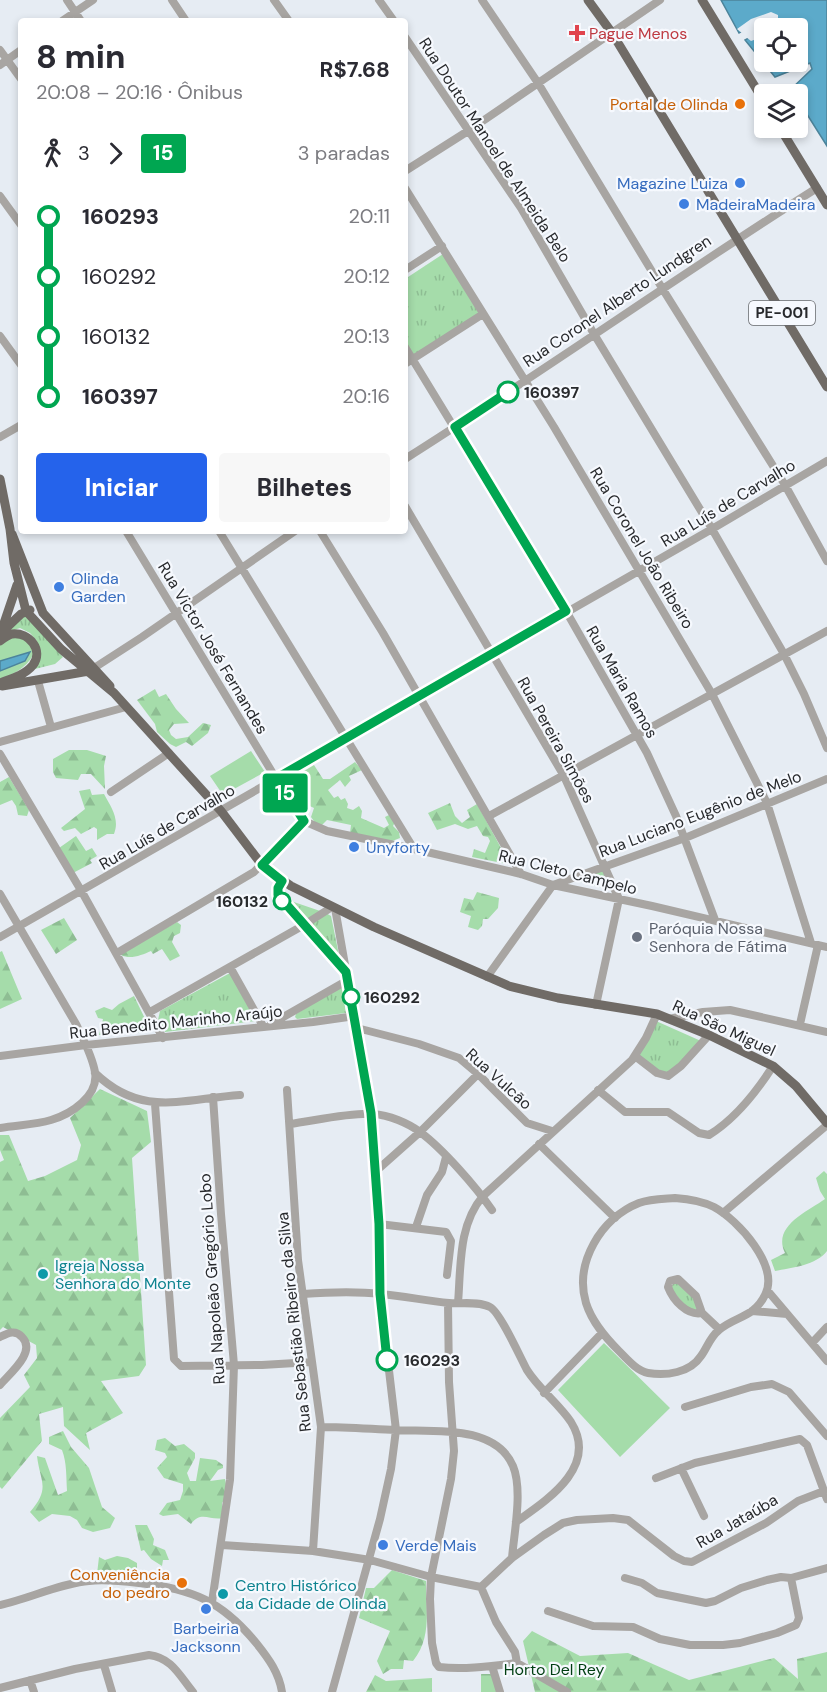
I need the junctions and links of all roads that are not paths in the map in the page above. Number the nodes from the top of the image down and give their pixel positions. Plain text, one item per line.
1 (67, 0) edge
2 (93, 0) edge
3 (172, 0) edge
4 (274, 0) edge
5 (379, 0) edge
6 (482, 0) edge
7 (588, 0) edge
8 (660, 0) edge
9 (702, 0) edge
10 (75, 12) junction
11 (67, 18) edge
12 (79, 18) edge
13 (184, 18) edge
14 (287, 18) edge
15 (392, 18) edge
16 (612, 33) junction
17 (408, 41) edge
18 (0, 50) edge
19 (18, 52) edge
20 (4, 62) edge
21 (18, 77) edge
22 (538, 83) junction
23 (754, 85) edge
24 (468, 131) junction
25 (786, 138) edge
26 (408, 169) edge
27 (817, 188) junction
28 (408, 193) edge
29 (0, 196) edge
30 (827, 205) edge
31 (18, 221) edge
32 (737, 238) junction
33 (442, 246) junction
34 (408, 268) edge
35 (662, 288) junction
36 (483, 314) junction
37 (594, 334) junction
38 (0, 336) edge
39 (408, 351) edge
40 (413, 359) junction
41 (18, 360) edge
42 (408, 362) edge
43 (526, 381) junction
44 (827, 387) edge
45 (18, 427) edge
46 (455, 427) junction
47 (0, 437) edge
48 (408, 457) edge
49 (827, 460) edge
50 (0, 479) edge
51 (785, 485) junction
52 (408, 511) edge
53 (10, 529) junction
54 (712, 529) junction
55 (128, 534) edge
56 (221, 534) edge
57 (291, 534) edge
58 (322, 534) edge
59 (827, 561) edge
60 (241, 568) junction
61 (640, 570) junction
62 (18, 582) junction
63 (26, 611) junction
64 (566, 611) junction
65 (43, 613) junction
66 (177, 614) junction
67 (827, 631) edge
68 (1, 636) edge
69 (493, 654) junction
70 (784, 654) junction
71 (91, 670) junction
72 (38, 681) junction
73 (0, 685) edge
74 (712, 694) junction
75 (420, 697) junction
76 (126, 706) junction
77 (51, 727) junction
78 (636, 735) junction
79 (824, 735) edge
80 (347, 737) junction
81 (0, 742) edge
82 (827, 748) edge
83 (169, 753) junction
84 (0, 754) edge
85 (564, 776) junction
86 (277, 778) junction
87 (827, 779) edge
88 (111, 792) dead end
89 (767, 803) junction
90 (221, 812) junction
91 (489, 816) junction
92 (304, 821) junction
93 (685, 838) junction
94 (414, 849) junction
95 (262, 865) junction
96 (603, 866) junction
97 (521, 874) junction
98 (282, 881) junction
99 (553, 885) junction
100 (82, 892) junction
101 (0, 894) edge
102 (619, 899) junction
103 (333, 908) junction
104 (715, 920) junction
105 (304, 925) junction
106 (20, 926) junction
107 (0, 938) edge
108 (814, 944) junction
109 (827, 947) edge
110 (117, 953) junction
111 (230, 967) junction
112 (347, 976) junction
113 (487, 977) junction
114 (596, 1005) junction
115 (150, 1012) junction
116 (657, 1014) junction
117 (355, 1016) junction
118 (669, 1019) junction
119 (800, 1024) junction
120 (266, 1025) junction
121 (357, 1028) junction
122 (827, 1032) edge
123 (709, 1035) junction
124 (163, 1038) junction
125 (86, 1044) junction
126 (0, 1056) edge
127 (634, 1056) junction
128 (773, 1066) junction
129 (95, 1073) junction
130 (478, 1074) junction
131 (287, 1090) dead end
132 (598, 1090) junction
133 (240, 1095) dead end
134 (213, 1097) junction
135 (155, 1104) junction
136 (371, 1113) junction
137 (290, 1124) junction
138 (827, 1124) edge
139 (0, 1128) edge
140 (552, 1131) junction
141 (420, 1132) junction
142 (539, 1144) junction
143 (446, 1157) junction
144 (375, 1172) junction
145 (483, 1196) junction
146 (492, 1210) dead end
147 (723, 1213) junction
148 (615, 1218) junction
149 (379, 1224) junction
150 (417, 1227) junction
151 (447, 1275) dead end
152 (767, 1290) junction
153 (303, 1294) junction
154 (380, 1294) junction
155 (448, 1303) junction
156 (458, 1303) junction
157 (752, 1311) junction
158 (702, 1313) junction
159 (787, 1314) junction
160 (827, 1327) edge
161 (719, 1329) junction
162 (603, 1333) junction
163 (0, 1337) edge
164 (813, 1344) junction
165 (827, 1361) edge
166 (312, 1362) junction
167 (234, 1365) junction
168 (0, 1385) edge
169 (544, 1393) junction
170 (685, 1407) dead end
171 (321, 1427) junction
172 (396, 1430) junction
173 (452, 1431) junction
174 (827, 1436) edge
175 (681, 1468) junction
176 (656, 1478) dead end
177 (825, 1495) edge
178 (704, 1516) dead end
179 (516, 1522) junction
180 (222, 1545) junction
181 (313, 1551) junction
182 (512, 1558) junction
183 (370, 1560) junction
184 (827, 1568) edge
185 (431, 1577) junction
186 (625, 1578) dead end
187 (791, 1578) junction
188 (481, 1587) junction
189 (212, 1602) junction
190 (0, 1605) edge
191 (548, 1611) dead end
192 (517, 1663) junction
193 (104, 1665) junction
194 (492, 1666) junction
195 (30, 1680) junction
196 (0, 1688) edge
197 (34, 1692) edge
198 (112, 1692) edge
199 (193, 1692) edge
200 (282, 1692) edge
201 (332, 1692) edge
202 (500, 1692) edge
203 (567, 1692) edge

1 - 10 street
2 - 10 street
3 - 13 street
4 - 14 street
5 - 15 street
6 - 22 street
7 - 16 main road, PE-001
8 - 16 street
9 - 23 main road
10 - 11 street
10 - 12 street
16 - 22 street
16 - 32 main road, PE-001
17 - 24 street, Rua Doutor Manoel de Almeida Belo
18 - 20 street
19 - 20 street
20 - 21 street
22 - 24 street
22 - 35 street
24 - 26 street
24 - 37 street, Rua Doutor Manoel de Almeida Belo
25 - 27 main road
27 - 30 main road
27 - 32 street, Rua Coronel Alberto Lundgren
28 - 33 street, Rua Coronel João Ribeiro
29 - 31 street
32 - 35 street, Rua Coronel Alberto Lundgren
32 - 44 main road, PE-001
33 - 34 street
33 - 36 street, Rua Coronel João Ribeiro
35 - 37 street, Rua Coronel Alberto Lundgren
35 - 51 street
36 - 40 street
36 - 43 street, Rua Coronel João Ribeiro
37 - 43 street, Rua Coronel Alberto Lundgren
37 - 54 street, Rua Doutor Manoel de Almeida Belo
38 - 41 street
39 - 40 street, Rua Maria Ramos
40 - 42 street
40 - 46 street, Rua Maria Ramos
43 - 46 street, Rua Coronel Alberto Lundgren
43 - 61 street, Rua Coronel João Ribeiro
45 - 47 street
46 - 48 street, Rua Coronel Alberto Lundgren
46 - 64 street, Rua Maria Ramos
49 - 51 street, Rua Luís de Carvalho
50 - 53 main road
51 - 54 street, Rua Luís de Carvalho
51 - 59 street
52 - 69 street, Rua Pereira Simões
53 - 62 main road
53 - 65 main road
54 - 61 street, Rua Luís de Carvalho
54 - 70 street, Rua Doutor Manoel de Almeida Belo
55 - 66 street, Rua Victor José Fernandes
56 - 60 street
57 - 60 street
58 - 75 street
60 - 66 street
60 - 80 street
61 - 64 street, Rua Luís de Carvalho
61 - 74 street, Rua Coronel João Ribeiro
62 - 63 main road
62 - 68 main road
63 - 65 main road
63 - 68 main road
63 - 71 main road
64 - 69 street, Rua Luís de Carvalho
64 - 78 street, Rua Maria Ramos
65 - 71 main road
66 - 71 street
66 - 86 street, Rua Victor José Fernandes
67 - 70 street
68 - 73 main road
69 - 75 street, Rua Luís de Carvalho
69 - 85 street, Rua Pereira Simões
70 - 74 street
70 - 79 street, Rua Doutor Manoel de Almeida Belo
71 - 72 main road
71 - 76 main road, Rua São Miguel
72 - 73 main road
72 - 77 street
74 - 78 street
74 - 89 street, Rua Coronel João Ribeiro
75 - 80 street, Rua Luís de Carvalho
75 - 91 street
76 - 77 street
76 - 83 main road, Rua São Miguel
77 - 81 street
78 - 85 street
78 - 93 street, Rua Maria Ramos
79 - 82 street, Rua Doutor Manoel de Almeida Belo
80 - 86 street, Rua Luís de Carvalho
80 - 94 street
83 - 88 street
83 - 90 main road, Rua São Miguel
84 - 100 street
85 - 91 street
85 - 96 street, Rua Pereira Simões
86 - 90 street, Rua Luís de Carvalho
86 - 92 street
87 - 89 street, Rua Luciano Eugênio de Melo
89 - 93 street, Rua Luciano Eugênio de Melo
89 - 108 street, Rua Coronel João Ribeiro
90 - 95 main road, Rua São Miguel
90 - 100 street, Rua Luís de Carvalho
91 - 97 street
92 - 94 street, Rua Cleto Campelo
92 - 95 street
93 - 96 street, Rua Luciano Eugênio de Melo
93 - 104 street, Rua Maria Ramos
94 - 97 street, Rua Cleto Campelo
95 - 98 main road, Rua São Miguel
95 - 110 street
96 - 99 street, Rua Luciano Eugênio de Melo
96 - 102 street, Rua Pereira Simões
97 - 99 street, Rua Cleto Campelo
98 - 103 main road, Rua São Miguel
98 - 105 street
99 - 102 street, Rua Cleto Campelo
99 - 113 street
100 - 106 street, Rua Luís de Carvalho
100 - 110 street
101 - 106 street
102 - 104 street, Rua Cleto Campelo
102 - 114 street
103 - 105 street
103 - 112 street
103 - 113 main road, Rua São Miguel
104 - 108 street, Rua Cleto Campelo
105 - 111 street
105 - 112 street
106 - 107 street, Rua Luís de Carvalho
106 - 125 street
108 - 109 street, Rua Cleto Campelo
108 - 119 street
110 - 115 street
111 - 115 street
111 - 120 street
112 - 117 street
112 - 120 street
113 - 114 main road, Rua São Miguel
114 - 116 main road, Rua São Miguel
115 - 124 street
116 - 118 main road, Rua São Miguel
116 - 127 street
117 - 120 street, Rua Benedito Marinho Araújo
117 - 121 street
118 - 119 street
118 - 123 main road, Rua São Miguel
119 - 122 street
120 - 124 street, Rua Benedito Marinho Araújo
121 - 130 street, Rua Vulcão
121 - 136 street
123 - 127 street
123 - 128 main road, Rua São Miguel
124 - 125 street, Rua Benedito Marinho Araújo
125 - 126 street, Rua Benedito Marinho Araújo
125 - 129 street
127 - 132 street
128 - 132 street
128 - 138 main road, Rua São Miguel
129 - 135 street
129 - 139 street
130 - 140 street, Rua Vulcão
130 - 141 street
131 - 137 street, Rua Sebastião Ribeiro da Silva
132 - 140 street
133 - 134 street
134 - 135 street
134 - 167 street, Rua Napoleão Gregório Lobo
135 - 167 street
136 - 137 street
136 - 141 street
136 - 144 street
137 - 153 street, Rua Sebastião Ribeiro da Silva
138 - 147 street
140 - 142 street
141 - 143 street
141 - 144 street
142 - 145 street
142 - 148 street
143 - 145 street
143 - 150 street
144 - 149 street
145 - 146 street
145 - 156 street
147 - 148 street
147 - 152 street
148 - 162 street
149 - 150 street
149 - 154 street
150 - 151 street
152 - 157 street
152 - 159 street
153 - 154 street
153 - 166 street, Rua Sebastião Ribeiro da Silva
154 - 155 street
154 - 172 street
155 - 156 street
155 - 173 street
156 - 169 street
157 - 159 street
157 - 161 street
158 - 158 street
158 - 161 street
159 - 164 street
160 - 164 street
161 - 162 street
162 - 169 street
163 - 168 street
164 - 165 street
166 - 167 street
166 - 171 street, Rua Sebastião Ribeiro da Silva
167 - 180 street, Rua Napoleão Gregório Lobo
169 - 179 street
170 - 174 street
171 - 172 street
171 - 181 street, Rua Sebastião Ribeiro da Silva
172 - 173 street
172 - 183 street
173 - 179 street
173 - 185 street
175 - 176 street
175 - 177 street
175 - 178 street
177 - 182 street, Rua Jataúba
179 - 182 street
180 - 181 street
180 - 189 street, Rua Napoleão Gregório Lobo
181 - 183 street
182 - 188 street, Rua Jataúba
183 - 185 street
183 - 201 street
184 - 187 street
185 - 188 street
185 - 194 street
186 - 187 street
187 - 191 street
188 - 192 street
189 - 190 street
189 - 200 street
192 - 194 street
192 - 203 street
193 - 195 street
193 - 198 street
193 - 199 street
194 - 202 street
195 - 196 street
195 - 197 street

